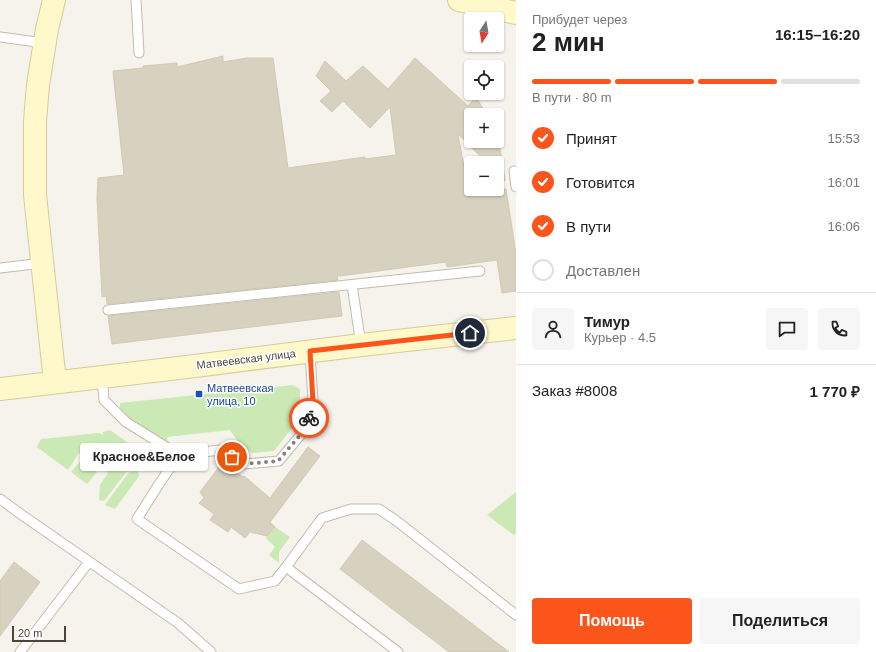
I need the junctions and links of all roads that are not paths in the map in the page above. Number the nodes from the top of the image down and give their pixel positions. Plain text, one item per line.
1 (54, 0) edge
2 (136, 0) edge
3 (459, 0) edge
4 (516, 13) edge
5 (0, 37) edge
6 (44, 43) junction
7 (139, 53) dead end
8 (514, 171) dead end
9 (516, 187) edge
10 (42, 264) junction
11 (0, 268) edge
12 (480, 271) dead end
13 (352, 285) junction
14 (108, 310) dead end
15 (516, 328) edge
16 (361, 345) junction
17 (310, 351) junction
18 (102, 377) junction
19 (55, 382) junction
20 (0, 389) edge
21 (179, 455) junction
22 (0, 498) edge
23 (89, 562) junction
24 (286, 567) junction
25 (516, 615) edge
26 (20, 652) edge
27 (210, 652) edge
28 (398, 652) edge

1 - 6 street
2 - 7 lane
3 - 4 street
5 - 6 lane
6 - 10 street
8 - 9 lane
10 - 11 lane
10 - 19 street
12 - 13 lane
13 - 14 lane
13 - 16 lane
15 - 16 street, Матвеевская улица
16 - 17 street, Матвеевская улица
17 - 18 street, Матвеевская улица
17 - 21 lane
18 - 19 street, Матвеевская улица
18 - 21 lane
19 - 20 street, Матвеевская улица
21 - 24 lane
22 - 23 lane
23 - 26 lane
23 - 27 lane
24 - 25 lane
24 - 28 lane

